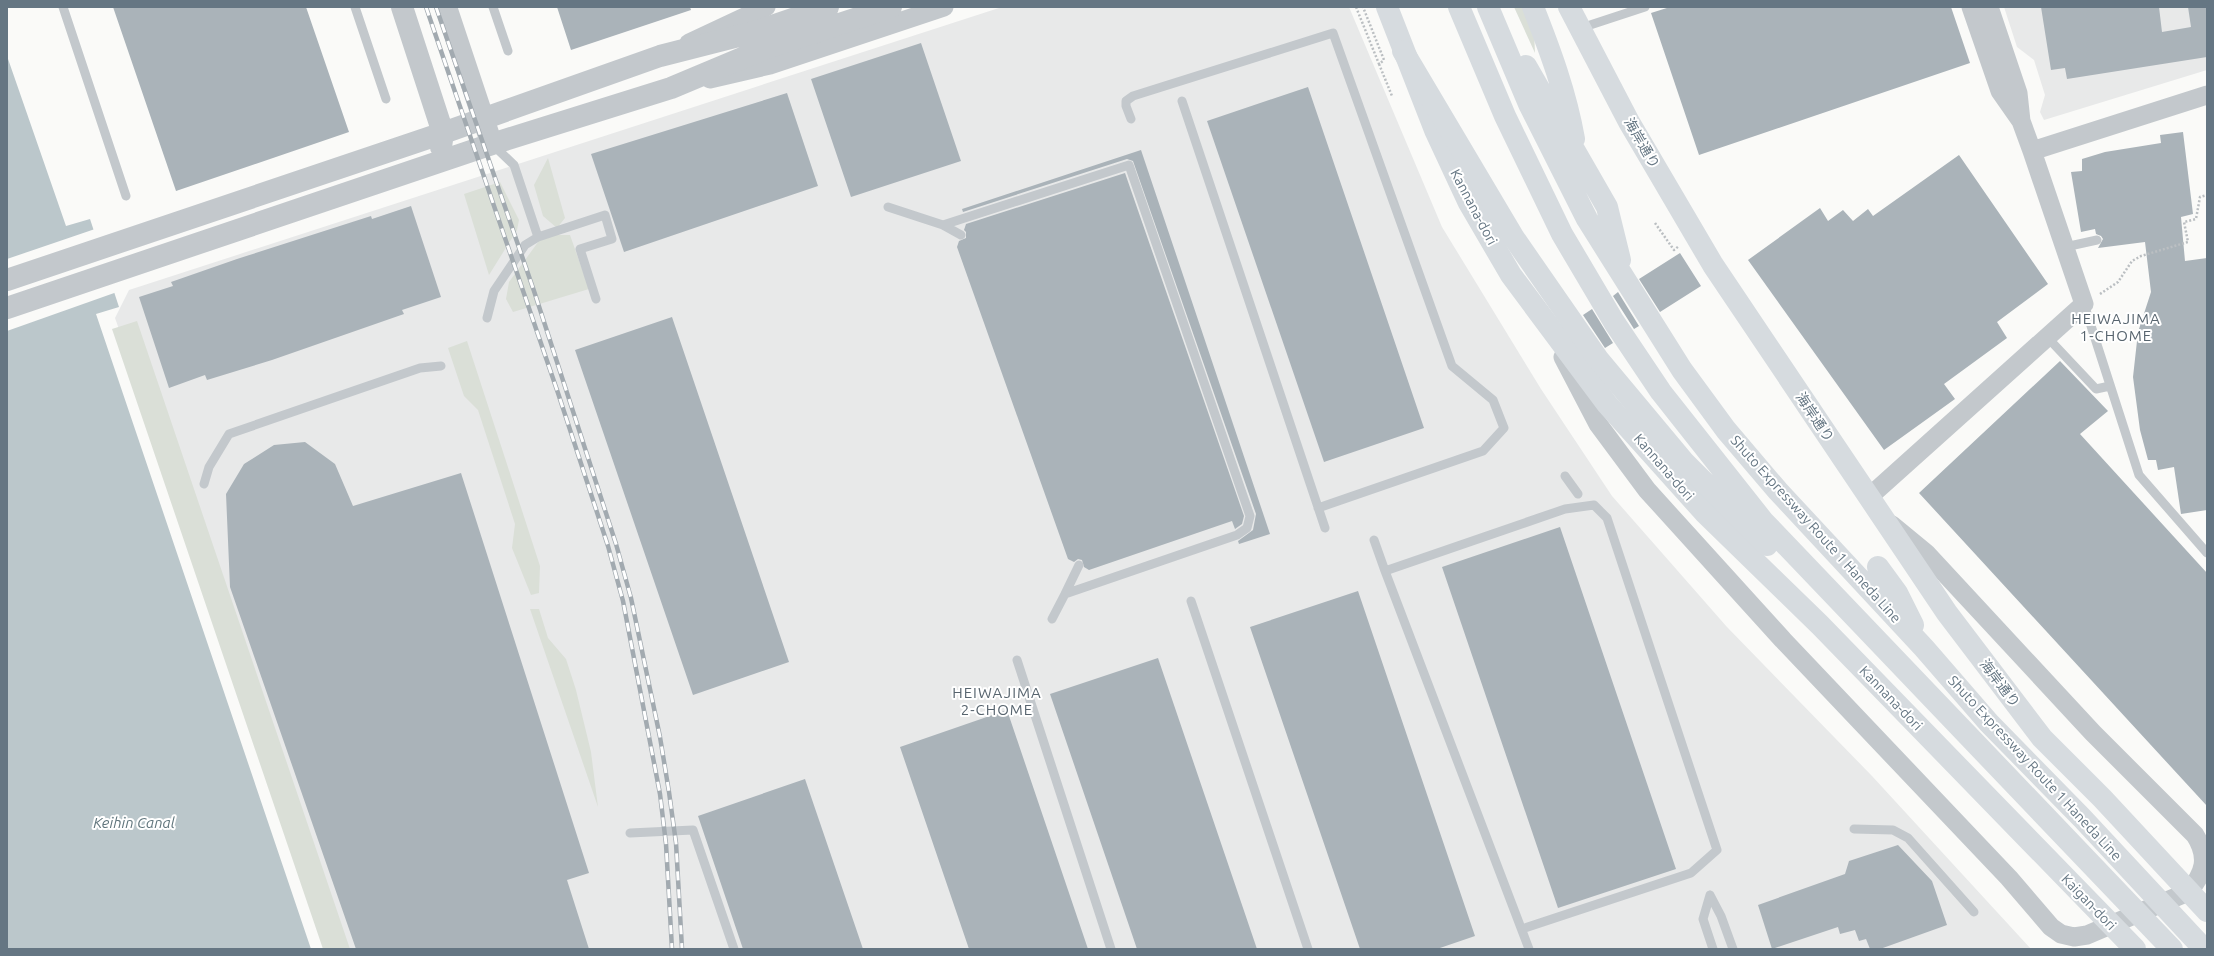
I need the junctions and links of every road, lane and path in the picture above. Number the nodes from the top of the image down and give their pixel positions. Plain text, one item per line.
1 (63, 7) edge
2 (356, 7) edge
3 (402, 7) edge
4 (446, 7) edge
5 (493, 7) edge
6 (766, 7) edge
7 (828, 7) edge
8 (891, 7) edge
9 (944, 7) edge
10 (1356, 7) edge
11 (1363, 7) edge
12 (1387, 7) edge
13 (1460, 7) edge
14 (1488, 7) edge
15 (1494, 7) edge
16 (1533, 7) edge
17 (1569, 7) edge
18 (1645, 7) edge
19 (1971, 7) edge
20 (1989, 7) edge
21 (1581, 28) junction
22 (508, 50) dead end
23 (1403, 51) junction
24 (660, 56) junction
25 (1379, 64) junction
26 (671, 88) junction
27 (1391, 95) dead end
28 (2207, 95) edge
29 (386, 99) dead end
30 (1182, 101) dead end
31 (484, 119) junction
32 (1131, 119) dead end
33 (2021, 121) junction
34 (443, 133) junction
35 (492, 144) junction
36 (1576, 150) junction
37 (2032, 151) junction
38 (439, 162) junction
39 (2207, 195) edge
40 (126, 196) dead end
41 (888, 208) dead end
42 (1655, 223) dead end
43 (943, 225) junction
44 (961, 235) dead end
45 (538, 237) junction
46 (2097, 240) dead end
47 (2065, 247) junction
48 (1674, 250) dead end
49 (1624, 278) junction
50 (7, 280) edge
51 (596, 299) dead end
52 (2084, 304) junction
53 (7, 308) edge
54 (487, 318) dead end
55 (1546, 323) junction
56 (2047, 337) junction
57 (441, 366) dead end
58 (2110, 386) junction
59 (1565, 476) dead end
60 (204, 484) dead end
61 (1578, 494) dead end
62 (1869, 497) junction
63 (1318, 508) junction
64 (1882, 516) junction
65 (1325, 528) dead end
66 (1374, 540) dead end
67 (2207, 553) edge
68 (1079, 565) dead end
69 (1878, 567) dead end
70 (1385, 572) junction
71 (1065, 594) junction
72 (1832, 594) junction
73 (1191, 601) dead end
74 (1052, 619) dead end
75 (1924, 648) junction
76 (1017, 660) dead end
77 (1854, 829) dead end
78 (630, 833) dead end
79 (2044, 854) joint
80 (2207, 911) edge
81 (1974, 912) dead end
82 (1522, 929) junction
83 (734, 949) edge
84 (1111, 949) edge
85 (1308, 949) edge
86 (1529, 949) edge
87 (1713, 949) edge
88 (1733, 949) edge
89 (2135, 949) edge
90 (2172, 949) edge
91 (2204, 949) edge

1 - 40 lane
2 - 29 lane
3 - 34 street
4 - 31 street
5 - 22 lane
6 - 24 street
7 - 24 street
8 - 26 street
9 - 26 street
10 - 25 path
11 - 25 path
12 - 23 main road, Kannana-dori
13 - 72 main road, Shuto Expressway Route 1 Haneda Line
14 - 49 main road, Shuto Expressway Route 1 Haneda Line
15 - 36 main road
16 - 36 main road
17 - 21 main road, 海岸通り
18 - 21 lane
19 - 33 street
20 - 33 street
21 - 62 main road, 海岸通り
23 - 55 main road, Kannana-dori
23 - 72 main road
24 - 31 street
25 - 27 path
26 - 35 street
28 - 37 street
30 - 63 lane
31 - 34 street
31 - 35 street
32 - 63 lane
33 - 37 street
34 - 38 street
34 - 50 street
35 - 38 street
35 - 45 lane
36 - 49 main road
37 - 47 street
38 - 53 street
39 - 52 path
41 - 43 lane
42 - 48 path
43 - 44 lane
43 - 71 lane
45 - 51 lane
45 - 54 lane
46 - 47 lane
47 - 52 street
49 - 75 main road, Shuto Expressway Route 1 Haneda Line
52 - 56 street
52 - 58 lane
55 - 64 street
55 - 79 main road, Kannana-dori
56 - 58 lane
56 - 62 street
57 - 60 lane
58 - 67 lane
59 - 61 lane
62 - 64 main road, 海岸通り
63 - 65 lane
64 - 80 main road, 海岸通り
66 - 70 lane
68 - 71 lane
69 - 75 main road
70 - 82 lane
70 - 82 lane
71 - 74 lane
72 - 90 main road, Shuto Expressway Route 1 Haneda Line
73 - 85 lane
75 - 91 main road, Shuto Expressway Route 1 Haneda Line
76 - 84 lane
77 - 81 lane
78 - 83 lane
79 - 89 main road, Kaigan-dori
82 - 86 lane
87 - 88 lane

